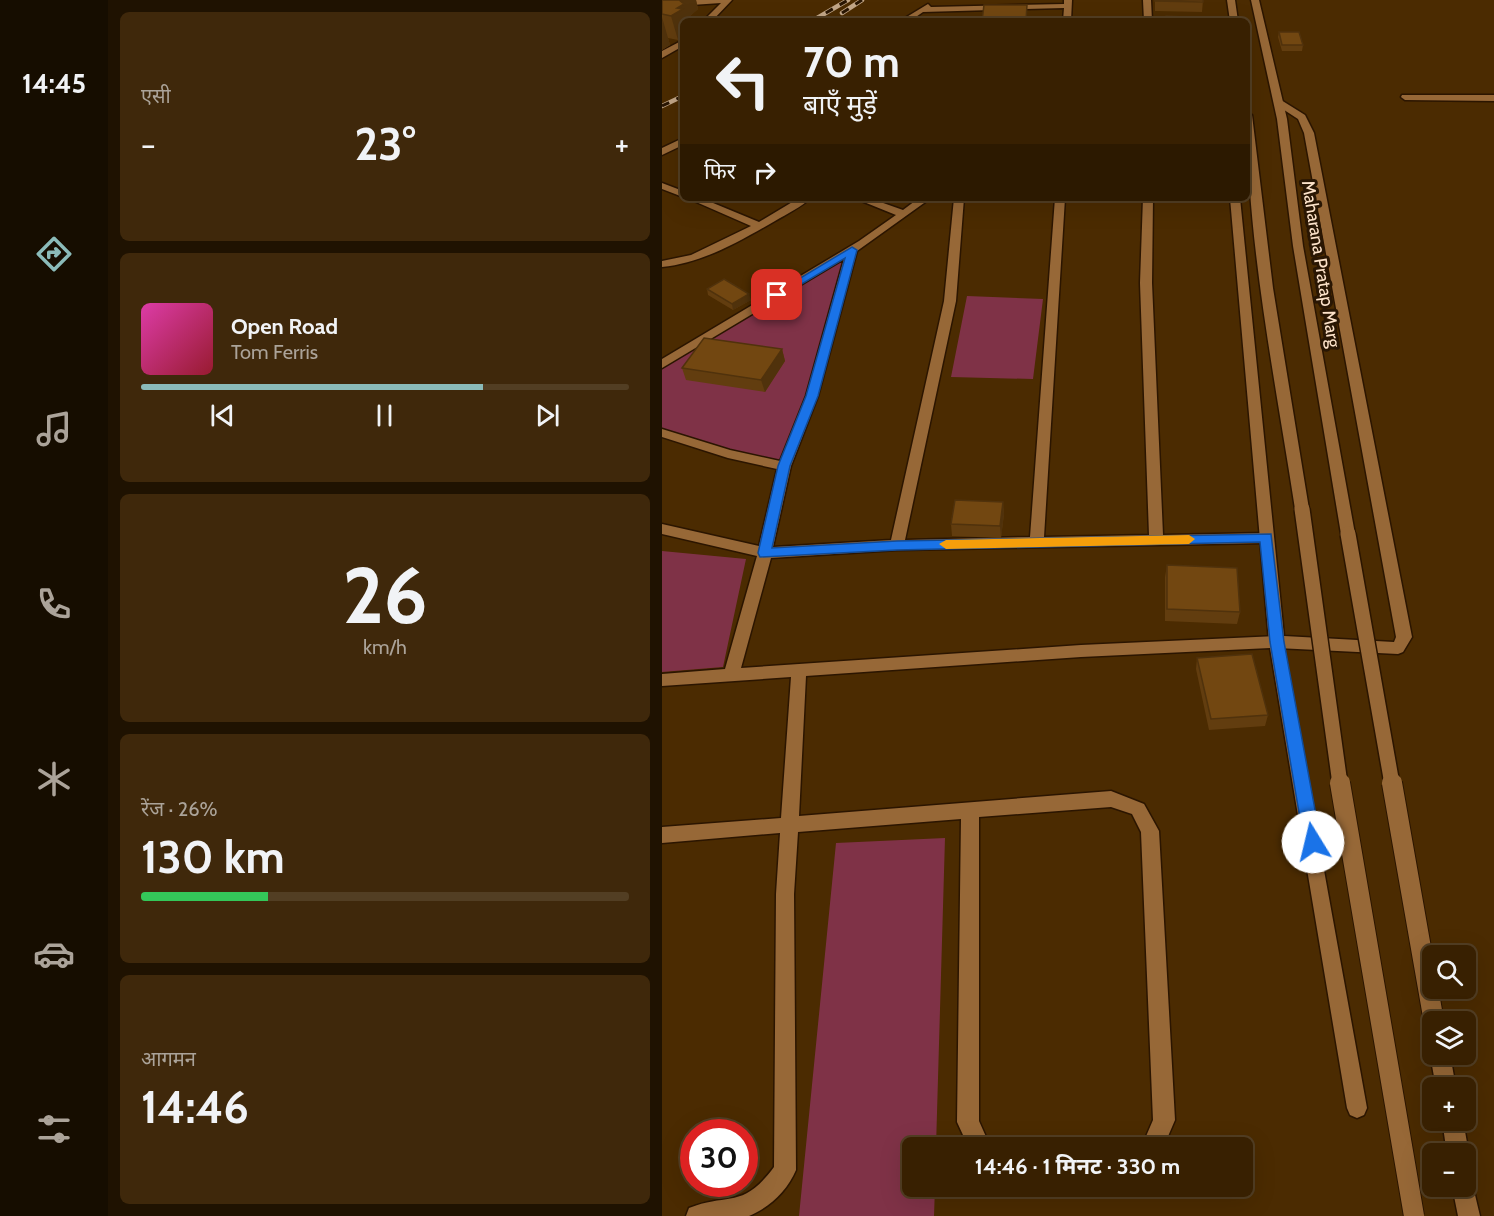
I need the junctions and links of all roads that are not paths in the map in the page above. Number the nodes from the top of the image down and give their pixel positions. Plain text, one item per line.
1 (726, 0) edge
2 (938, 0) edge
3 (1147, 0) edge
4 (1231, 0) edge
5 (1254, 0) edge
6 (1068, 3) edge
7 (662, 5) edge
8 (921, 10) junction
9 (710, 18) edge
10 (909, 18) edge
11 (1067, 18) edge
12 (1148, 18) edge
13 (1234, 18) edge
14 (680, 44) edge
15 (662, 55) edge
16 (1405, 97) dead end
17 (1494, 98) edge
18 (1278, 102) junction
19 (1250, 140) edge
20 (680, 143) edge
21 (662, 152) edge
22 (662, 186) edge
23 (680, 193) edge
24 (699, 201) edge
25 (801, 201) edge
26 (867, 201) edge
27 (922, 201) edge
28 (959, 201) edge
29 (1060, 201) edge
30 (1148, 201) edge
31 (1235, 201) edge
32 (904, 214) junction
33 (760, 226) junction
34 (852, 250) junction
35 (662, 264) edge
36 (662, 364) edge
37 (662, 433) edge
38 (784, 466) junction
39 (662, 530) edge
40 (1266, 538) junction
41 (1156, 540) junction
42 (1037, 543) junction
43 (897, 545) junction
44 (765, 553) junction
45 (1277, 642) junction
46 (799, 669) junction
47 (732, 674) junction
48 (662, 680) edge
49 (970, 810) junction
50 (789, 824) junction
51 (662, 836) edge
52 (1432, 1011) edge
53 (1357, 1108) dead end
54 (975, 1137) edge
55 (1157, 1137) edge
56 (1465, 1197) edge
57 (697, 1216) edge
58 (1414, 1216) edge
59 (1469, 1216) edge

1 - 7 street
1 - 9 street
2 - 8 street
3 - 12 street
4 - 13 street
5 - 18 street, Maharana Pratap Marg
6 - 8 street
6 - 11 street
8 - 10 street
14 - 15 street
16 - 17 street
18 - 45 street
18 - 52 street, Maharana Pratap Marg, bridge
19 - 58 street, bridge
20 - 21 street
22 - 23 street
24 - 33 street
25 - 33 street
26 - 32 street
27 - 32 street
28 - 43 street
29 - 42 street
30 - 41 street
31 - 40 street
32 - 34 street
33 - 35 street
34 - 36 street
34 - 38 street
37 - 38 street
38 - 44 street
39 - 44 street
40 - 41 street
40 - 45 street
41 - 42 street
42 - 43 street
43 - 44 street
44 - 47 street
45 - 46 street
45 - 53 street
46 - 47 street
46 - 50 street
47 - 48 street
49 - 50 street
49 - 54 street
49 - 55 street
50 - 51 street
50 - 57 street
56 - 59 street

